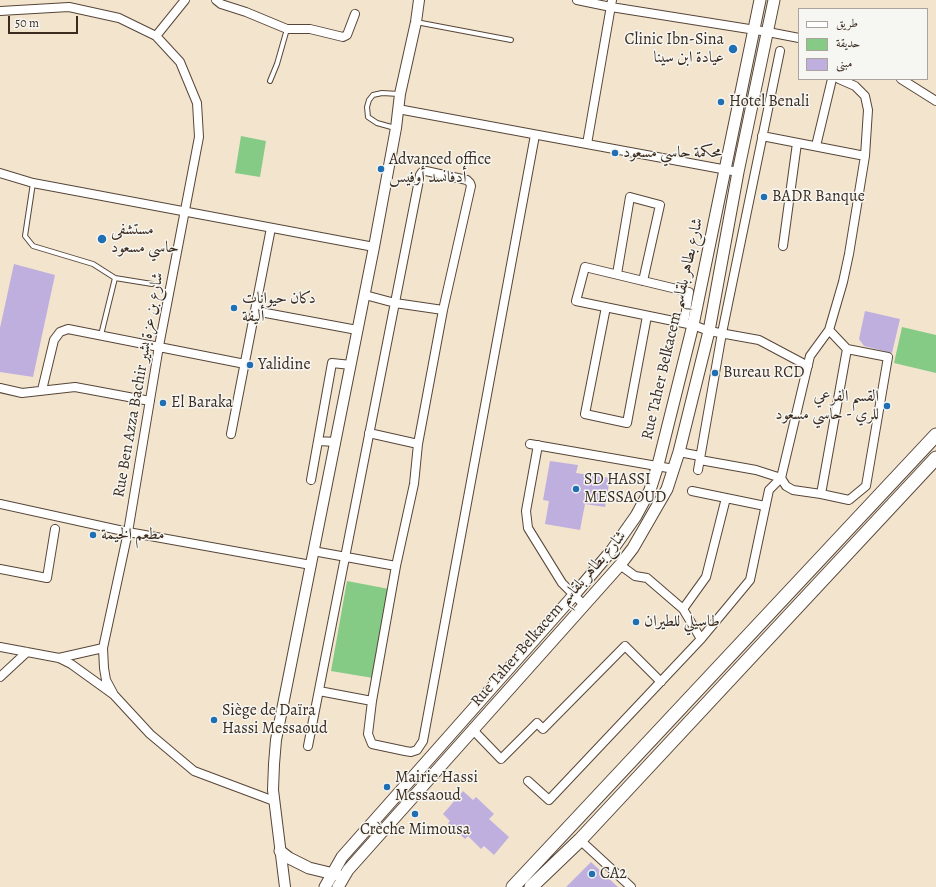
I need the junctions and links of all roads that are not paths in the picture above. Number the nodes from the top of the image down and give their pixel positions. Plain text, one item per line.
1 (185, 0) edge
2 (216, 0) edge
3 (419, 0) edge
4 (577, 0) edge
5 (760, 0) edge
6 (774, 0) edge
7 (611, 4) edge
8 (0, 11) edge
9 (355, 14) dead end
10 (416, 22) junction
11 (287, 29) junction
12 (753, 30) junction
13 (768, 32) junction
14 (156, 36) junction
15 (798, 38) edge
16 (511, 40) dead end
17 (780, 51) dead end
18 (832, 80) edge
19 (841, 80) edge
20 (903, 80) edge
21 (270, 81) dead end
22 (400, 94) junction
23 (936, 102) edge
24 (398, 109) junction
25 (396, 128) junction
26 (535, 135) junction
27 (762, 136) junction
28 (797, 143) junction
29 (587, 144) junction
30 (816, 146) junction
31 (865, 156) junction
32 (725, 170) junction
33 (738, 172) junction
34 (0, 173) edge
35 (34, 183) junction
36 (184, 211) junction
37 (271, 228) junction
38 (374, 246) junction
39 (783, 246) dead end
40 (617, 274) junction
41 (115, 278) junction
42 (643, 280) junction
43 (152, 284) dead end
44 (365, 295) junction
45 (395, 303) junction
46 (606, 307) junction
47 (444, 310) junction
48 (255, 311) junction
49 (647, 316) junction
50 (689, 324) junction
51 (357, 330) junction
52 (829, 330) junction
53 (709, 331) junction
54 (722, 333) junction
55 (101, 335) junction
56 (159, 346) junction
57 (848, 349) junction
58 (245, 364) junction
59 (351, 365) junction
60 (808, 366) junction
61 (0, 388) edge
62 (42, 390) junction
63 (150, 401) junction
64 (369, 433) junction
65 (231, 434) dead end
66 (936, 435) edge
67 (318, 441) junction
68 (336, 442) junction
69 (418, 444) junction
70 (679, 452) junction
71 (700, 458) junction
72 (936, 458) edge
73 (658, 465) junction
74 (674, 469) junction
75 (698, 470) dead end
76 (781, 478) junction
77 (311, 480) dead end
78 (692, 491) dead end
79 (821, 494) junction
80 (726, 498) junction
81 (0, 504) edge
82 (765, 506) junction
83 (55, 529) dead end
84 (128, 532) junction
85 (313, 551) junction
86 (344, 557) junction
87 (311, 565) junction
88 (620, 565) junction
89 (396, 566) junction
90 (0, 569) edge
91 (574, 595) junction
92 (584, 605) junction
93 (683, 609) junction
94 (701, 639) junction
95 (0, 647) edge
96 (103, 648) junction
97 (27, 652) junction
98 (59, 658) junction
99 (0, 677) edge
100 (660, 682) junction
101 (319, 691) junction
102 (114, 695) junction
103 (372, 702) junction
104 (474, 731) junction
105 (308, 746) dead end
106 (528, 781) dead end
107 (274, 801) junction
108 (580, 840) junction
109 (280, 851) junction
110 (331, 874) junction
111 (344, 877) junction
112 (285, 887) edge
113 (325, 887) edge
114 (338, 887) edge
115 (513, 887) edge
116 (531, 887) edge
117 (631, 887) edge

1 - 14 street
2 - 11 street
3 - 10 street
4 - 7 street
5 - 12 main road, Rue Taher Belkacem شارع بطاهر بلقاسم
6 - 13 main road, Rue Taher Belkacem شارع بطاهر بلقاسم
7 - 12 street
7 - 29 street
8 - 14 street, Rue Ben Azza Bachir شارع بن عزة بشير
9 - 11 street
10 - 16 lane
10 - 22 street
11 - 21 lane
12 - 13 street
12 - 32 main road, Rue Taher Belkacem شارع بطاهر بلقاسم
13 - 15 street
13 - 33 main road, Rue Taher Belkacem شارع بطاهر بلقاسم
14 - 36 street, Rue Ben Azza Bachir شارع بن عزة بشير
17 - 27 street
18 - 30 street
19 - 31 street
20 - 23 street
22 - 24 street
22 - 25 lane
24 - 25 street
24 - 26 street
25 - 38 street
26 - 29 street
26 - 103 street
27 - 28 street
27 - 54 street
28 - 30 street
28 - 39 street
29 - 32 street
30 - 31 street
31 - 52 street
32 - 33 street
32 - 50 main road, Rue Taher Belkacem شارع بطاهر بلقاسم
33 - 53 main road, Rue Taher Belkacem شارع بطاهر بلقاسم
34 - 35 street
35 - 36 street
35 - 41 lane
36 - 37 street
36 - 56 street, Rue Ben Azza Bachir شارع بن عزة بشير
37 - 38 street
37 - 48 street
38 - 44 street
40 - 42 street
40 - 42 street
40 - 46 street
41 - 43 lane
41 - 55 lane
42 - 50 street
44 - 45 street
44 - 51 street
45 - 47 street
45 - 47 street
45 - 64 street
46 - 49 street
46 - 49 street
47 - 69 street
48 - 51 street
48 - 58 street
49 - 50 street
50 - 53 street
50 - 73 main road, Rue Taher Belkacem شارع بطاهر بلقاسم
51 - 59 street
52 - 57 street
52 - 60 street
53 - 54 street
53 - 70 main road, Rue Taher Belkacem شارع بطاهر بلقاسم
54 - 60 street
54 - 71 street
55 - 56 street
55 - 62 street
56 - 58 street
56 - 63 street, Rue Ben Azza Bachir شارع بن عزة بشير
57 - 79 street
57 - 79 street
58 - 65 street
59 - 67 street
59 - 68 street
60 - 76 street
61 - 62 street
62 - 63 street
63 - 84 street, Rue Ben Azza Bachir شارع بن عزة بشير
64 - 69 street
64 - 86 street
66 - 115 highway
67 - 68 street
67 - 77 street
68 - 85 street
69 - 89 street
70 - 71 street
70 - 74 main road, Rue Taher Belkacem شارع بطاهر بلقاسم
71 - 75 street
71 - 76 street
72 - 108 highway
73 - 74 street
73 - 91 main road, Rue Taher Belkacem شارع بطاهر بلقاسم
73 - 91 street
74 - 88 main road, Rue Taher Belkacem شارع بطاهر بلقاسم
76 - 79 street
76 - 82 street
78 - 80 street
80 - 82 street
80 - 93 street
81 - 84 street
82 - 94 street
83 - 90 street
84 - 87 street
84 - 96 street, Rue Ben Azza Bachir شارع بن عزة بشير
85 - 86 street
85 - 87 street
86 - 89 street
86 - 101 street
87 - 107 street
88 - 92 main road, Rue Taher Belkacem شارع بطاهر بلقاسم
88 - 93 street
89 - 103 street
91 - 92 street
91 - 110 main road, Rue Taher Belkacem شارع بطاهر بلقاسم
92 - 104 main road, Rue Taher Belkacem شارع بطاهر بلقاسم
93 - 94 street
94 - 100 street
95 - 97 street
96 - 98 street
96 - 102 street, Rue Ben Azza Bachir شارع بن عزة بشير
97 - 98 street
97 - 99 street
98 - 102 street
100 - 104 street
100 - 106 street
101 - 103 street
101 - 105 street
102 - 107 street
104 - 111 main road, Rue Taher Belkacem شارع بطاهر بلقاسم
107 - 109 street
108 - 116 highway
108 - 117 street
109 - 110 main road
109 - 112 street
110 - 111 main road
110 - 113 main road, Rue Taher Belkacem شارع بطاهر بلقاسم
111 - 114 main road, Rue Taher Belkacem شارع بطاهر بلقاسم

